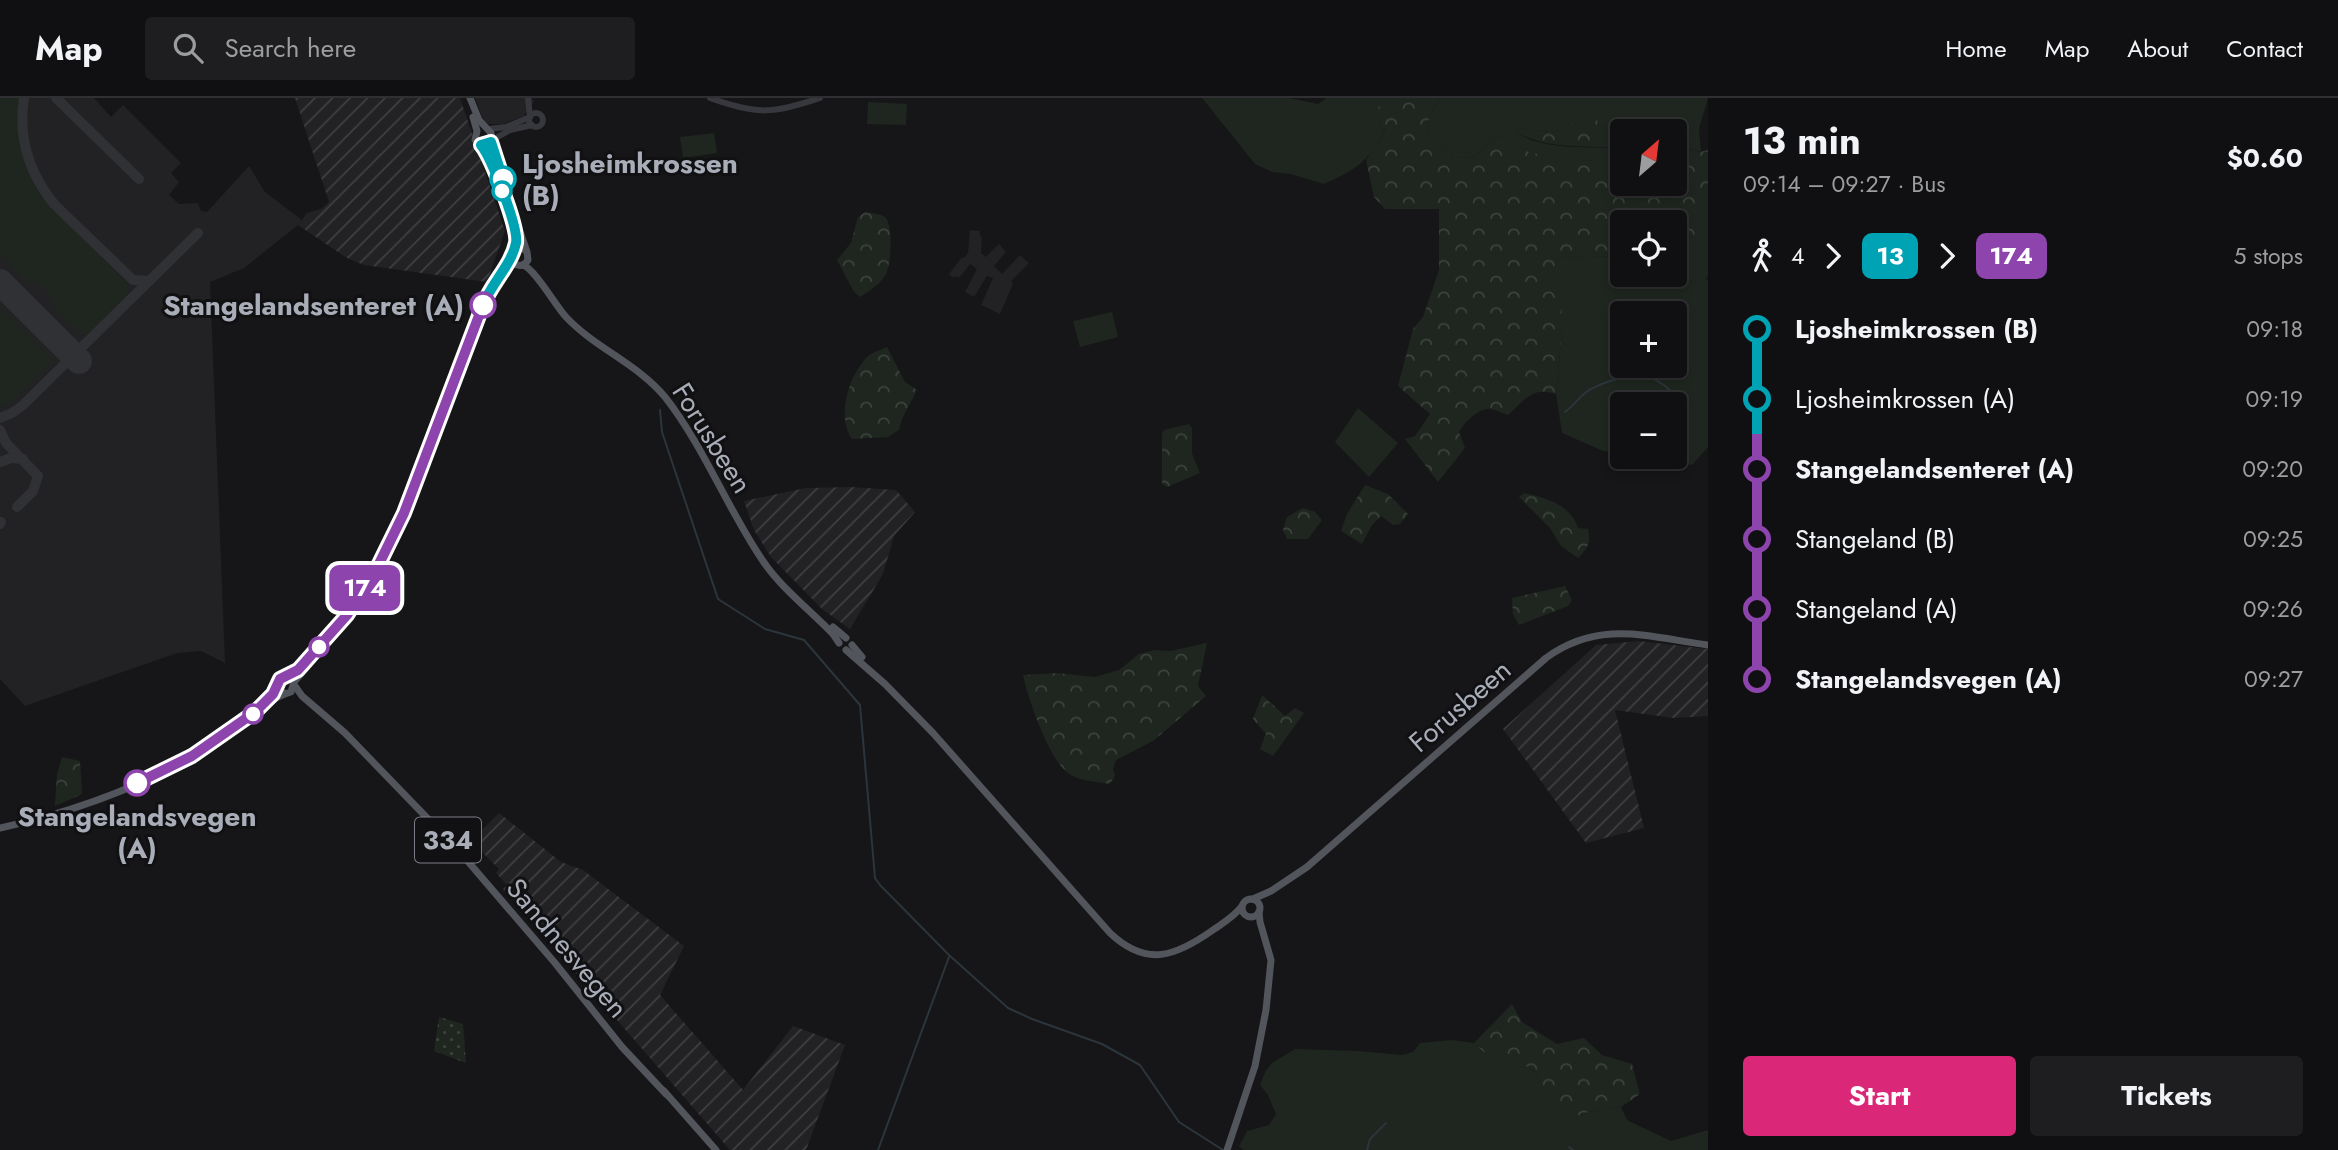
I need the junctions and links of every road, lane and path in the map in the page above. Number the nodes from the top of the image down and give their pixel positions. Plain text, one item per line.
1 (468, 98) edge
2 (710, 98) edge
3 (820, 98) edge
4 (528, 99) edge
5 (538, 114) junction
6 (531, 120) junction
7 (483, 129) junction
8 (491, 141) junction
9 (481, 145) junction
10 (527, 253) junction
11 (511, 254) junction
12 (521, 266) junction
13 (503, 272) junction
14 (585, 333) junction
15 (347, 615) junction
16 (1708, 645) edge
17 (286, 676) junction
18 (294, 684) junction
19 (278, 685) junction
20 (286, 693) junction
21 (255, 712) junction
22 (335, 724) junction
23 (0, 828) edge
24 (1271, 891) junction
25 (1253, 899) junction
26 (1242, 906) junction
27 (1260, 910) junction
28 (1249, 916) junction
29 (1226, 921) junction
30 (1262, 931) junction
31 (555, 963) junction
32 (666, 1094) junction
33 (716, 1150) edge
34 (1227, 1150) edge

1 - 7 main road
2 - 3 street
4 - 5 street
4 - 6 street
5 - 6 street
5 - 6 street
6 - 7 street
6 - 8 street
7 - 8 main road, Forusbeen
7 - 9 main road
8 - 9 main road
8 - 10 main road, Forusbeen
9 - 11 main road
10 - 11 main road
10 - 12 main road
10 - 14 main road, Forusbeen
11 - 12 main road, Forusbeen
11 - 13 main road
12 - 13 main road
12 - 14 main road, Forusbeen
13 - 15 main road
14 - 29 main road, Forusbeen
15 - 17 main road
15 - 18 main road
16 - 24 main road, Forusbeen
17 - 18 main road, Sandnesvegen
17 - 19 main road
18 - 20 main road
18 - 22 main road, Sandnesvegen / 334
19 - 20 main road, Sandnesvegen
19 - 21 main road
20 - 21 main road
20 - 22 main road, Sandnesvegen / 334
21 - 23 main road
22 - 31 main road, Sandnesvegen / 334
24 - 25 main road, Forusbeen
24 - 27 main road, Forusbeen
25 - 26 main road, Forusbeen
25 - 27 main road
26 - 28 main road
26 - 29 main road, Forusbeen
27 - 28 main road, Forusbeen
27 - 30 main road
28 - 29 main road, Forusbeen
28 - 30 main road
30 - 34 main road
31 - 32 main road, Sandnesvegen / 334
31 - 32 main road, 334
32 - 33 main road, 334

